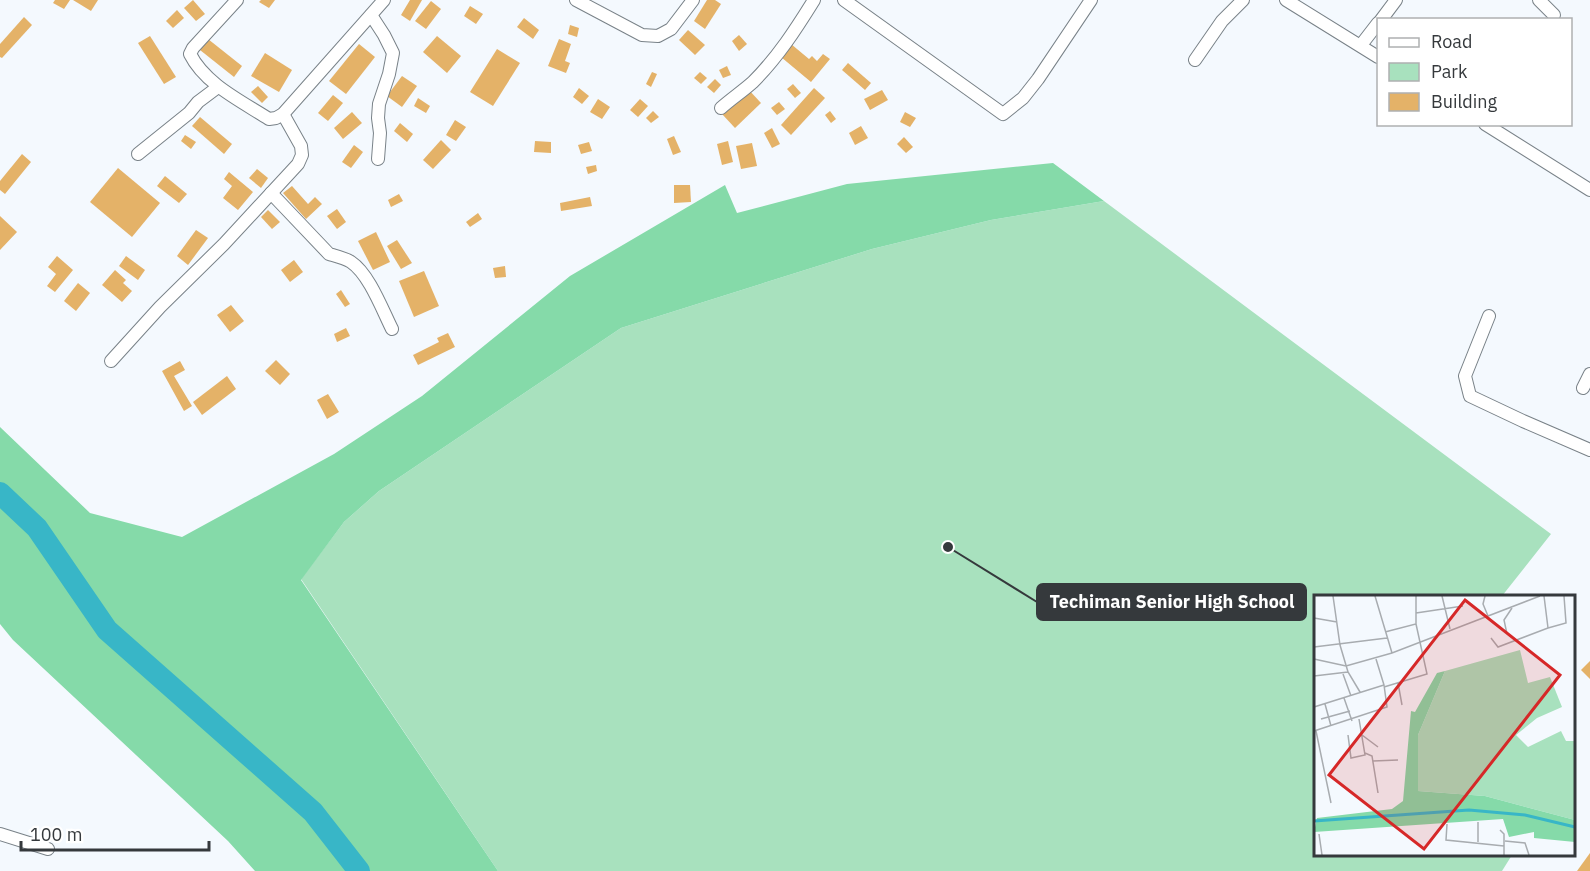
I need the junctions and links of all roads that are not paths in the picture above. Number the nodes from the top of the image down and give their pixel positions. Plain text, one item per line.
1 (237, 0) edge
2 (384, 0) edge
3 (576, 0) edge
4 (693, 0) edge
5 (814, 0) edge
6 (844, 0) edge
7 (1091, 0) edge
8 (1243, 0) edge
9 (1286, 0) edge
10 (1396, 0) edge
11 (1539, 0) edge
12 (371, 15) junction
13 (1554, 15) dead end
14 (1382, 18) edge
15 (1377, 25) edge
16 (1361, 45) junction
17 (1377, 56) edge
18 (1195, 60) dead end
19 (218, 87) junction
20 (721, 108) dead end
21 (283, 114) junction
22 (1488, 126) edge
23 (138, 154) dead end
24 (378, 159) dead end
25 (1590, 190) edge
26 (271, 193) junction
27 (1489, 316) dead end
28 (392, 328) dead end
29 (111, 361) dead end
30 (1590, 374) edge
31 (1582, 388) dead end
32 (1590, 450) edge
33 (0, 834) edge
34 (48, 849) dead end

1 - 19 street
2 - 12 street
3 - 4 street
5 - 20 street
6 - 7 street
8 - 18 street
9 - 16 street
10 - 14 street
11 - 13 street
12 - 21 street
12 - 24 street
15 - 16 street
16 - 17 street
19 - 21 street
19 - 23 street
21 - 26 street
22 - 25 street
26 - 28 street
26 - 29 street
27 - 32 street
30 - 31 street
33 - 34 street

